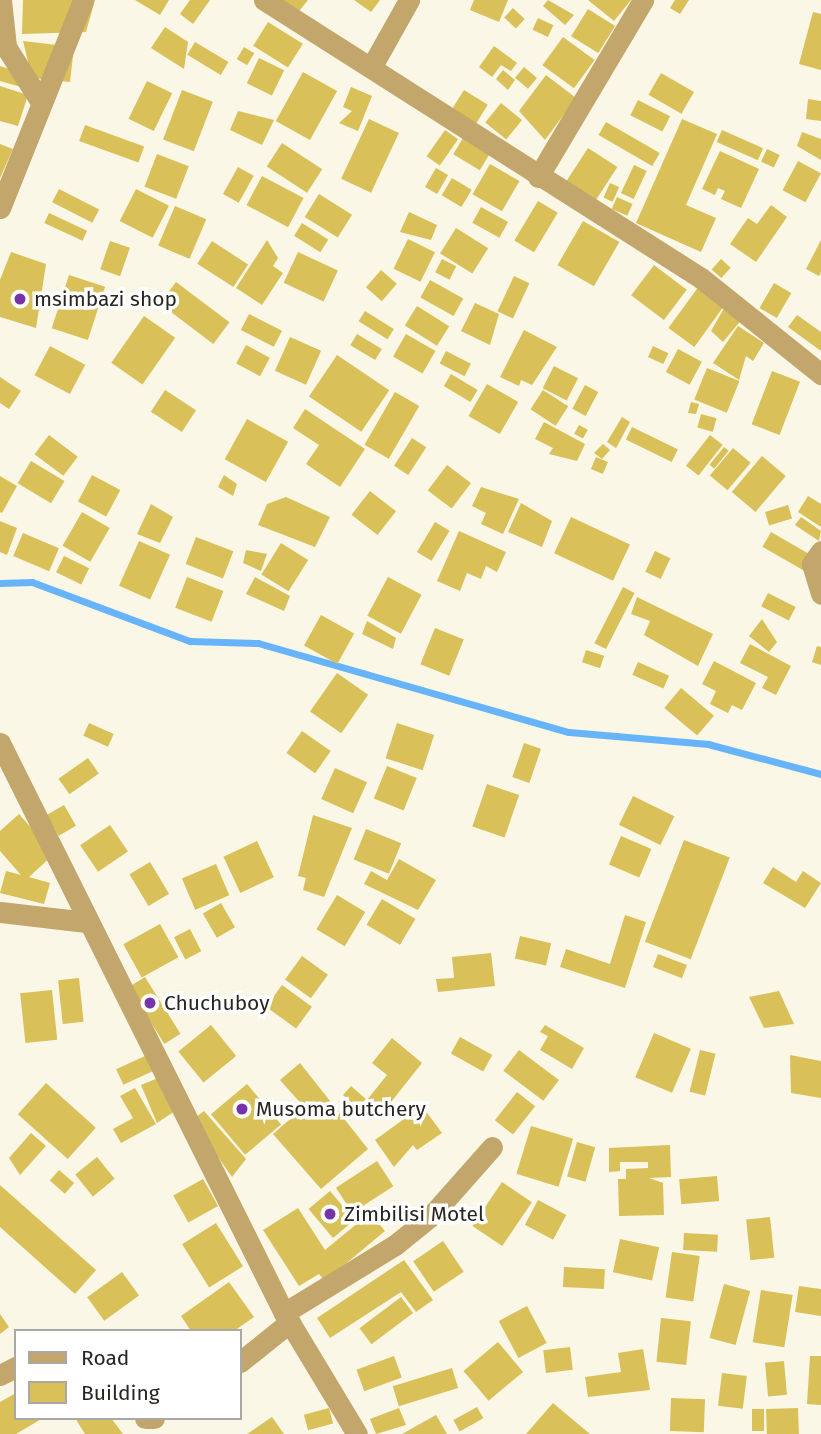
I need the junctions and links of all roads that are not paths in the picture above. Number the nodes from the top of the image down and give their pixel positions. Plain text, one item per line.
1 (1, 0) edge
2 (83, 0) edge
3 (264, 0) edge
4 (409, 0) edge
5 (643, 0) edge
6 (372, 66) junction
7 (39, 99) junction
8 (538, 177) junction
9 (0, 208) edge
10 (821, 374) edge
11 (821, 551) edge
12 (821, 594) edge
13 (0, 743) edge
14 (0, 912) edge
15 (86, 922) junction
16 (492, 1147) dead end
17 (287, 1318) junction
18 (242, 1360) edge
19 (357, 1434) edge

1 - 7 street
2 - 7 street
3 - 6 street
4 - 6 street
5 - 8 street
6 - 8 street
7 - 9 street
8 - 10 street
11 - 12 street
13 - 15 street
14 - 15 street
15 - 17 street
16 - 17 street
17 - 18 street
17 - 19 street

